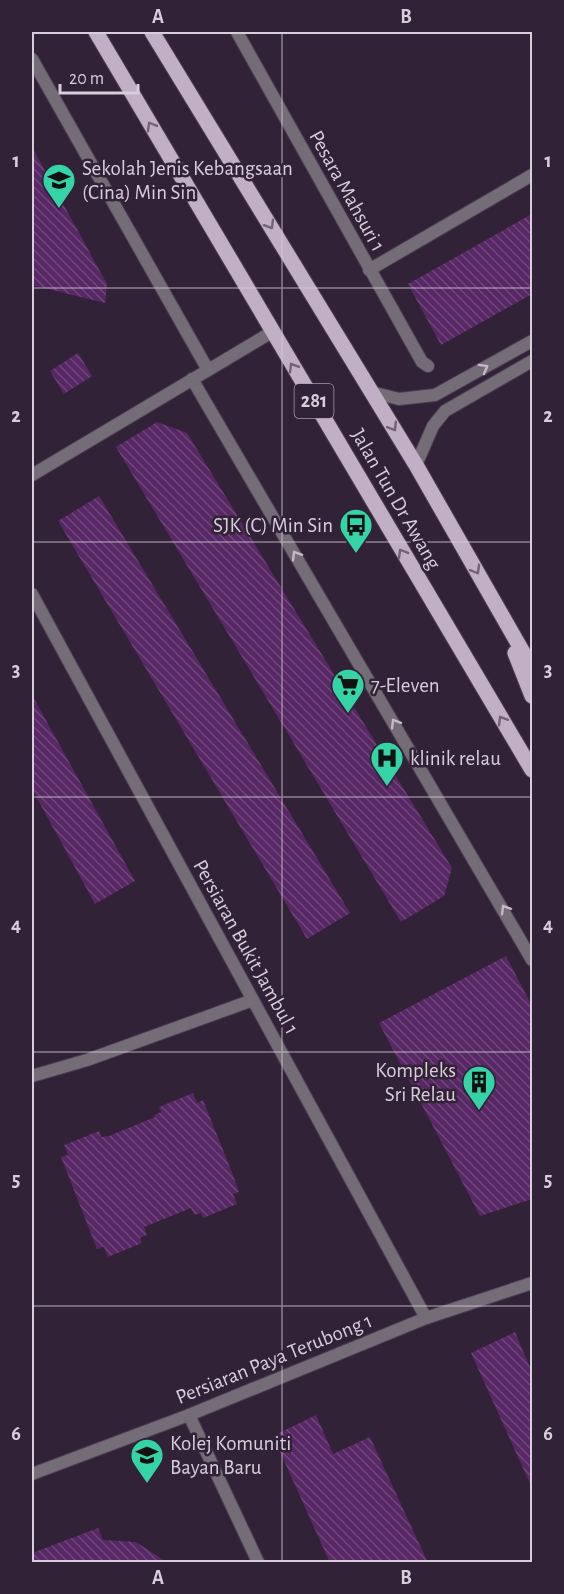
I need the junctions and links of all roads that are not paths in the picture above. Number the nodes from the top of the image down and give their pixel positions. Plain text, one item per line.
1 (96, 32) edge
2 (152, 32) edge
3 (237, 32) edge
4 (32, 59) edge
5 (532, 175) edge
6 (369, 270) junction
7 (272, 332) junction
8 (532, 341) edge
9 (532, 361) edge
10 (428, 366) dead end
11 (208, 370) junction
12 (192, 379) junction
13 (371, 392) junction
14 (416, 465) junction
15 (32, 475) edge
16 (32, 594) edge
17 (495, 603) junction
18 (532, 668) edge
19 (532, 696) edge
20 (532, 770) edge
21 (532, 960) edge
22 (253, 1000) junction
23 (32, 1076) edge
24 (532, 1283) edge
25 (426, 1318) junction
26 (189, 1415) junction
27 (32, 1474) edge
28 (258, 1563) edge

7 -> 1 main road, Jalan Tun Dr Awang / 281
2 -> 13 main road, Jalan Tun Dr Awang / 281
3 - 6 street, Pesara Mahsuri 1
4 - 11 street
5 - 6 street
6 - 10 street, Pesara Mahsuri 1
7 - 11 street
20 -> 7 main road, Jalan Tun Dr Awang / 281
13 -> 8 street
9 - 14 street
11 - 12 street
12 - 15 street
21 -> 12 street
13 -> 14 main road, Jalan Tun Dr Awang / 281
14 -> 17 main road, Jalan Tun Dr Awang / 281
16 - 22 street, Persiaran Bukit Jambul 1
17 - 18 main road, Jalan Tun Dr Awang / 281
17 - 19 main road
22 - 23 street
22 - 25 street, Persiaran Bukit Jambul 1
24 - 25 street, Persiaran Paya Terubong 1
25 - 26 street, Persiaran Paya Terubong 1
26 - 27 street, Persiaran Paya Terubong 1
26 - 28 street

